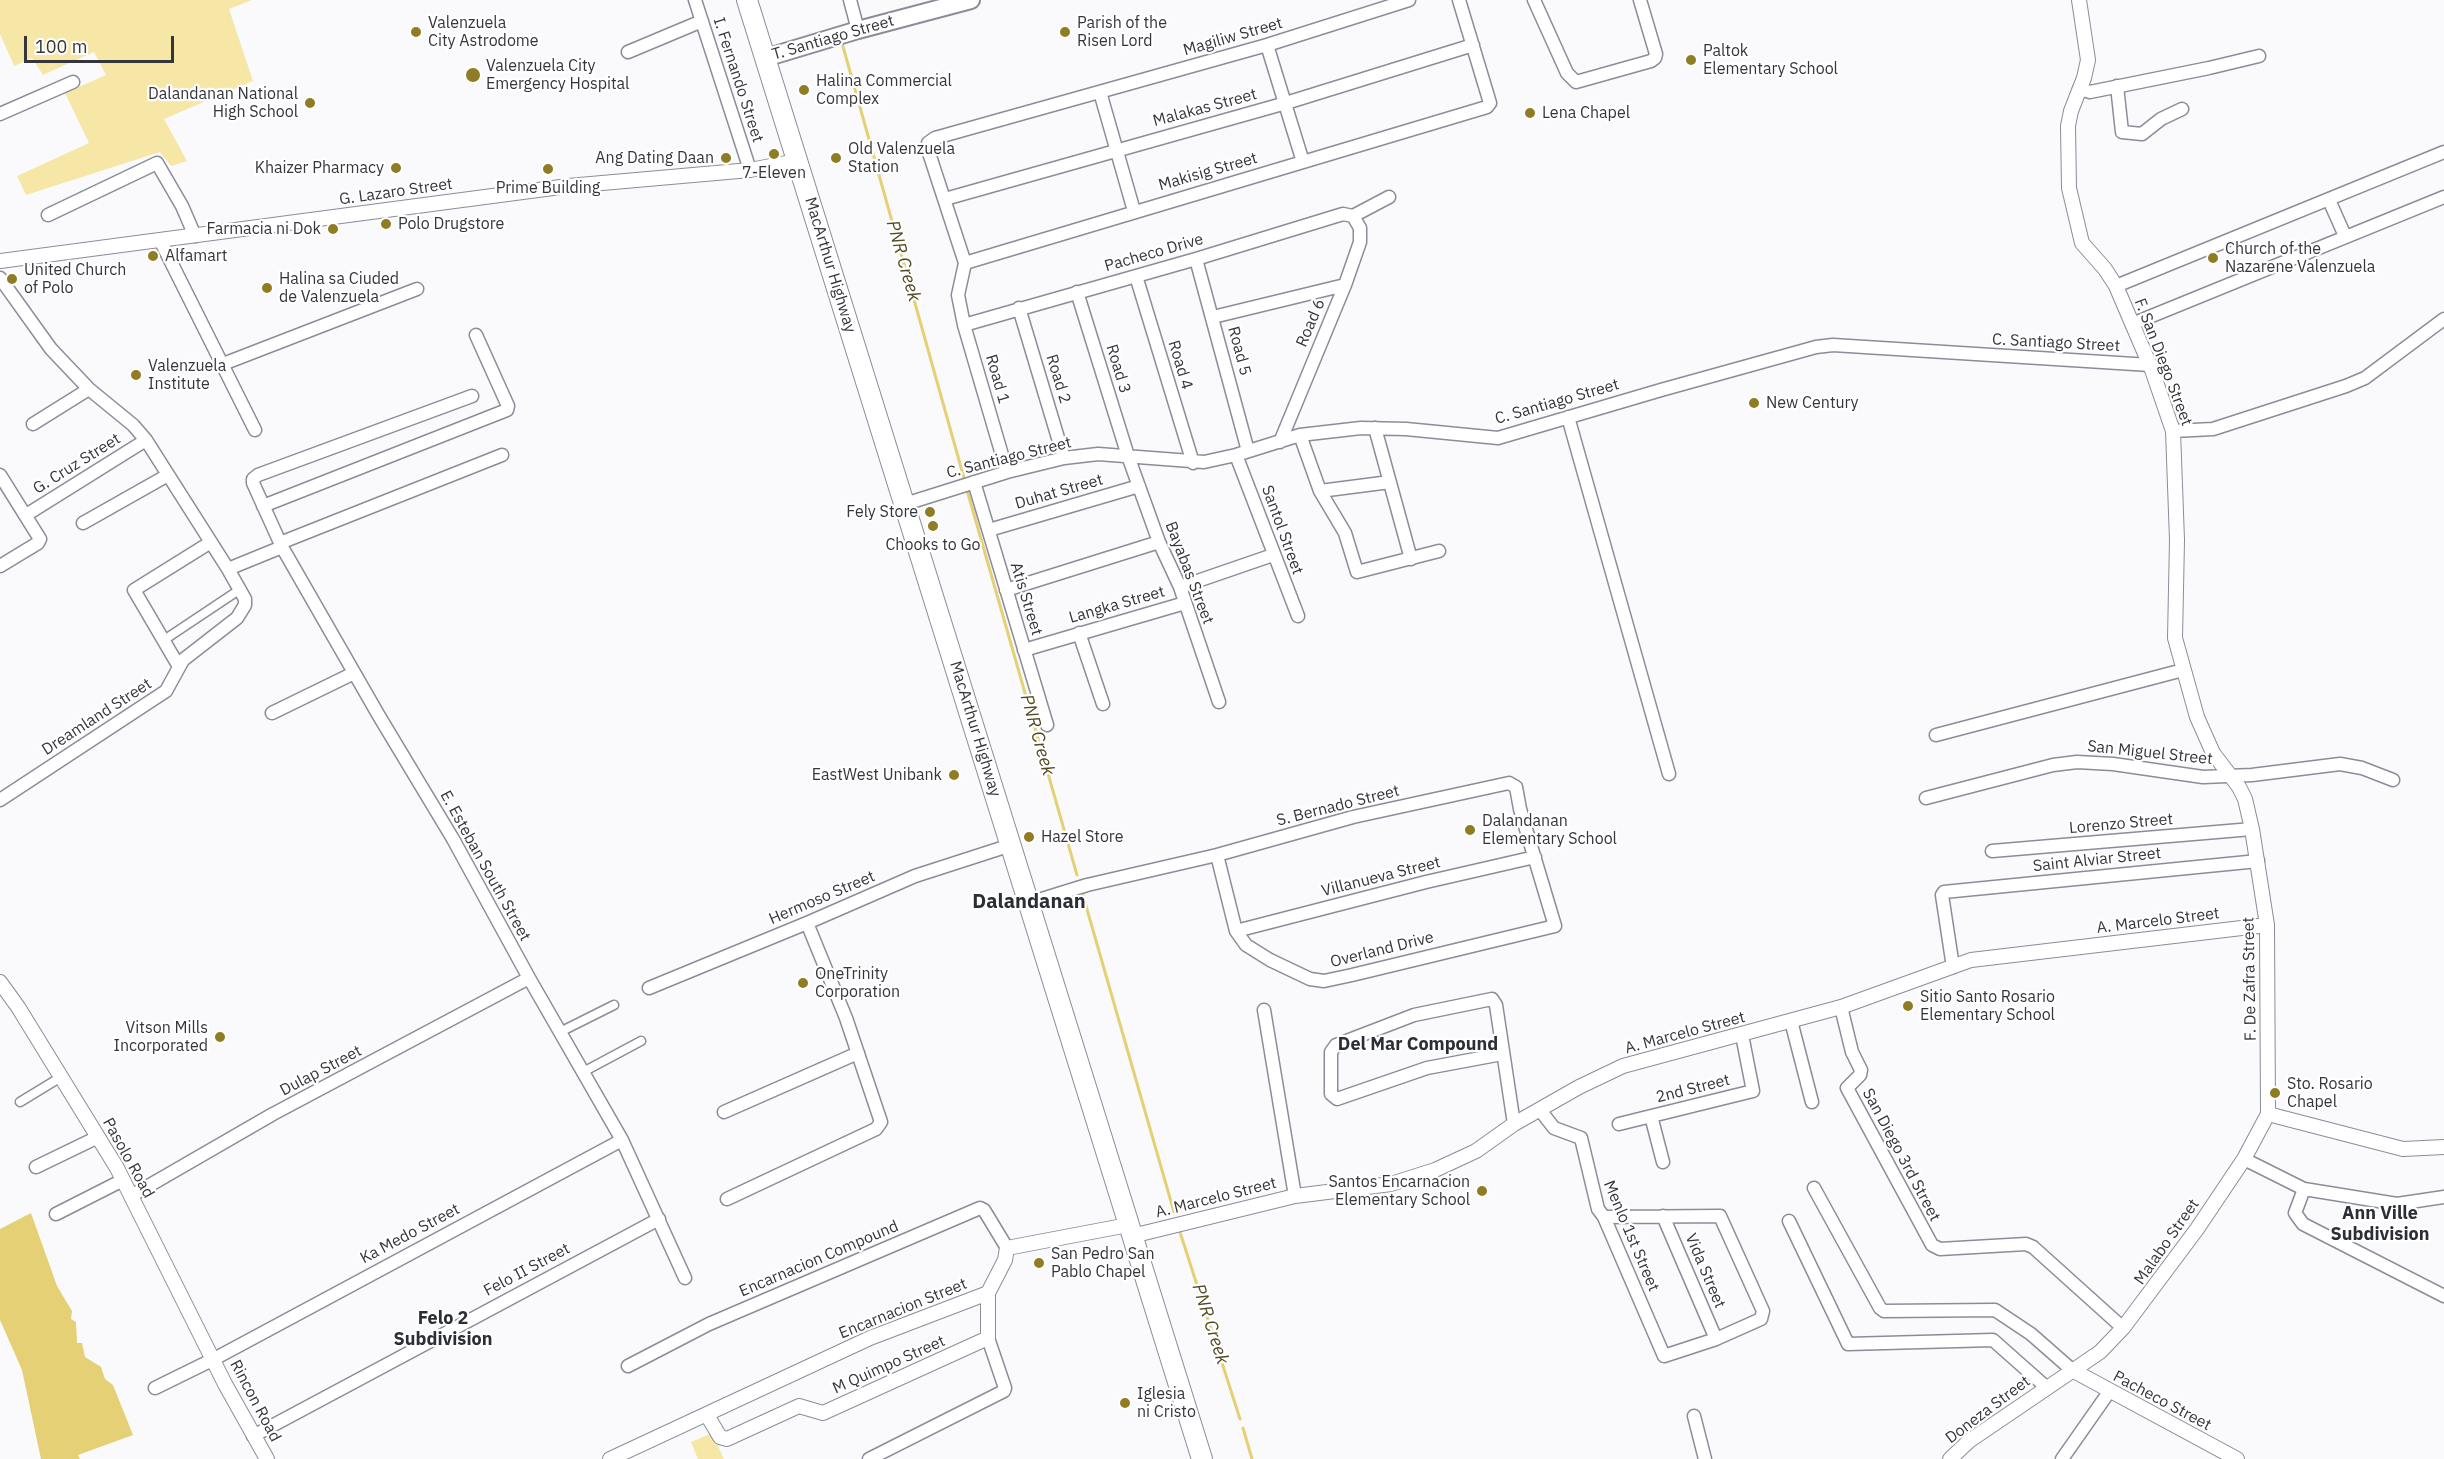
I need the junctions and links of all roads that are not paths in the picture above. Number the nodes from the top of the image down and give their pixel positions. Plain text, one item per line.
1 (695, 0) edge
2 (747, 0) edge
3 (850, 0) edge
4 (971, 0) edge
5 (1409, 0) edge
6 (1459, 0) edge
7 (1534, 0) edge
8 (1640, 0) edge
9 (2079, 0) edge
10 (702, 21) junction
11 (858, 30) junction
12 (1267, 45) junction
13 (1473, 45) junction
14 (628, 52) dead end
15 (2259, 56) dead end
16 (765, 58) junction
17 (74, 82) dead end
18 (2117, 86) junction
19 (2079, 89) junction
20 (1100, 92) junction
21 (1286, 103) junction
22 (2182, 110) dead end
23 (0, 114) edge
24 (1117, 150) junction
25 (2444, 153) edge
26 (797, 161) junction
27 (1303, 162) junction
28 (750, 170) junction
29 (1389, 197) dead end
30 (2444, 197) edge
31 (945, 199) junction
32 (2329, 200) junction
33 (1134, 211) junction
34 (48, 214) dead end
35 (1353, 216) junction
36 (195, 236) junction
37 (2345, 236) junction
38 (160, 240) junction
39 (1196, 259) junction
40 (0, 261) edge
41 (965, 263) junction
42 (1136, 276) junction
43 (0, 278) edge
44 (1345, 285) junction
45 (2115, 286) junction
46 (417, 290) dead end
47 (1077, 292) junction
48 (1019, 308) junction
49 (1213, 317) junction
50 (2444, 320) edge
51 (2132, 324) junction
52 (964, 325) junction
53 (476, 335) dead end
54 (223, 364) junction
55 (2150, 365) junction
56 (89, 389) junction
57 (472, 396) dead end
58 (1568, 417) junction
59 (33, 424) dead end
60 (1375, 428) junction
61 (255, 430) dead end
62 (2173, 431) junction
63 (1300, 435) junction
64 (146, 440) junction
65 (1280, 442) junction
66 (1242, 453) junction
67 (502, 455) dead end
68 (1128, 456) junction
69 (1064, 459) junction
70 (1192, 463) junction
71 (1007, 472) junction
72 (0, 475) edge
73 (168, 475) junction
74 (974, 482) junction
75 (1390, 482) junction
76 (1139, 486) junction
77 (1320, 491) junction
78 (905, 504) junction
79 (263, 506) junction
80 (26, 515) junction
81 (83, 524) dead end
82 (989, 530) junction
83 (211, 542) junction
84 (1159, 542) junction
85 (281, 545) junction
86 (1439, 551) dead end
87 (1273, 555) junction
88 (1411, 559) junction
89 (0, 566) edge
90 (228, 569) junction
91 (1180, 586) junction
92 (1006, 590) junction
93 (242, 594) junction
94 (1185, 603) junction
95 (1298, 616) dead end
96 (1079, 633) junction
97 (164, 640) junction
98 (1024, 650) junction
99 (178, 665) junction
100 (2183, 670) junction
101 (354, 674) junction
102 (1219, 702) dead end
103 (1103, 704) dead end
104 (272, 713) dead end
105 (1047, 724) dead end
106 (1936, 735) dead end
107 (1669, 774) dead end
108 (2231, 777) junction
109 (2393, 780) dead end
110 (1926, 798) dead end
111 (0, 800) edge
112 (2252, 829) junction
113 (1011, 845) junction
114 (1992, 851) dead end
115 (1217, 855) junction
116 (1535, 857) junction
117 (2258, 861) junction
118 (1029, 903) junction
119 (807, 923) junction
120 (2267, 925) junction
121 (1555, 926) joint
122 (1236, 931) junction
123 (1953, 967) junction
124 (528, 978) junction
125 (0, 982) edge
126 (649, 988) dead end
127 (614, 1005) dead end
128 (1841, 1007) junction
129 (1264, 1010) dead end
130 (1791, 1021) junction
131 (560, 1032) junction
132 (1742, 1035) junction
133 (642, 1041) dead end
134 (858, 1053) junction
135 (1502, 1054) junction
136 (583, 1072) junction
137 (61, 1077) junction
138 (20, 1102) dead end
139 (1812, 1102) dead end
140 (1540, 1110) junction
141 (724, 1112) dead end
142 (2268, 1114) junction
143 (1651, 1116) junction
144 (1514, 1124) junction
145 (1619, 1124) dead end
146 (98, 1137) junction
147 (622, 1140) junction
148 (2444, 1147) edge
149 (2244, 1160) junction
150 (1663, 1162) dead end
151 (36, 1167) dead end
152 (123, 1180) junction
153 (1814, 1188) dead end
154 (2304, 1189) junction
155 (131, 1196) junction
156 (1295, 1196) junction
157 (2444, 1197) edge
158 (727, 1199) dead end
159 (56, 1214) dead end
160 (1663, 1216) junction
161 (1604, 1217) junction
162 (658, 1219) junction
163 (1789, 1221) dead end
164 (1130, 1231) junction
165 (1007, 1248) junction
166 (685, 1278) dead end
167 (988, 1293) junction
168 (2444, 1296) edge
169 (2123, 1328) junction
170 (988, 1338) junction
171 (1716, 1340) junction
172 (214, 1359) junction
173 (628, 1366) dead end
174 (2072, 1370) junction
175 (2046, 1387) junction
176 (155, 1388) dead end
177 (2109, 1392) junction
178 (707, 1415) junction
179 (1694, 1416) dead end
180 (253, 1436) junction
181 (267, 1459) edge
182 (610, 1459) edge
183 (869, 1459) edge
184 (1202, 1459) edge
185 (1705, 1459) edge
186 (1950, 1459) edge
187 (2062, 1459) edge
188 (2237, 1459) edge

1 - 10 street, I. Fernando Street
2 - 16 highway, MacArthur Highway
3 - 11 street
4 - 11 main road, T. Santiago Street
5 - 12 street, Magiliw Street
6 - 13 street
7 - 8 street
9 - 19 street, F. San Diego Street
10 - 14 street
10 - 28 street, I. Fernando Street
11 - 16 main road, T. Santiago Street
12 - 20 street, Magiliw Street
12 - 21 street
13 - 21 street, Malakas Street
13 - 27 street, Makisig Street
15 - 18 street
16 - 26 highway, MacArthur Highway
17 - 23 street
18 - 19 street
18 - 22 street
19 - 45 street, F. San Diego Street
20 - 24 street
20 - 31 street, Magiliw Street
21 - 24 street, Malakas Street
21 - 27 street
24 - 31 street, Malakas Street
24 - 33 street
25 - 32 street
26 - 28 street, G. Lazaro Street
26 - 78 highway, MacArthur Highway
27 - 33 street, Makisig Street
28 - 36 street, G. Lazaro Street
29 - 35 street
30 - 37 street
31 - 41 street
32 - 37 street
32 - 45 street
33 - 41 street, Makisig Street
34 - 36 street
35 - 39 street, Pacheco Drive
35 - 44 street, Road 6
36 - 38 street, G. Lazaro Street
37 - 51 street
38 - 40 street, G. Lazaro Street
38 - 54 street
39 - 42 street, Pacheco Drive
39 - 49 street, Road 5
41 - 52 street, Road 1
42 - 47 street, Pacheco Drive
42 - 70 street, Road 4
43 - 56 street
44 - 49 street
44 - 65 street, Road 6
45 - 51 street, F. San Diego Street
46 - 54 street
47 - 48 street, Pacheco Drive
47 - 68 street, Road 3
48 - 52 street, Pacheco Drive
48 - 69 street, Road 2
49 - 66 street, Road 5
50 - 62 street
51 - 55 street, F. San Diego Street
52 - 71 street, Road 1
53 - 79 street
54 - 61 street
55 - 58 street, C. Santiago Street
55 - 62 street, F. San Diego Street
56 - 59 street
56 - 64 street
57 - 79 street, E. Esteban South Street
58 - 60 street, C. Santiago Street
58 - 107 street
60 - 63 street, C. Santiago Street
60 - 75 street
62 - 100 street, F. San Diego Street
63 - 65 street, C. Santiago Street
63 - 77 street
64 - 73 street
64 - 80 street, G. Cruz Street
65 - 66 street, C. Santiago Street
66 - 70 street, C. Santiago Street
66 - 87 street, Santol Street
67 - 85 street
68 - 69 street, C. Santiago Street
68 - 70 street, C. Santiago Street
68 - 76 street, Bayabas Street
69 - 71 street, C. Santiago Street
71 - 74 street, C. Santiago Street
72 - 80 street
73 - 81 street
73 - 83 street
74 - 78 street, C. Santiago Street
74 - 82 street, Atis Street
75 - 77 street
75 - 88 street
76 - 82 street, Duhat Street
76 - 84 street, Bayabas Street
77 - 88 street
78 - 113 highway, MacArthur Highway
79 - 85 street, E. Esteban South Street
80 - 89 street
82 - 92 street, Atis Street
83 - 90 street
83 - 97 street
84 - 91 street, Bayabas Street
84 - 92 street
85 - 90 street
85 - 101 street, E. Esteban South Street
86 - 88 street
87 - 91 street
87 - 95 street, Santol Street
90 - 93 street
91 - 94 street, Bayabas Street
92 - 98 street, Atis Street
93 - 97 street
93 - 99 street, Dreamland Street
94 - 96 street, Langka Street
94 - 102 street, Bayabas Street
96 - 98 street, Langka Street
96 - 103 street
97 - 99 street
98 - 105 street, Atis Street
99 - 111 street, Dreamland Street
100 - 106 street
100 - 108 street, F. San Diego Street
101 - 104 street
101 - 124 street, E. Esteban South Street
108 - 109 street, San Miguel Street
108 - 110 street, San Miguel Street
108 - 112 street, F. De Zafra Street
112 - 114 street, Lorenzo Street
112 - 117 street, F. De Zafra Street
113 - 118 highway, MacArthur Highway
113 - 119 street, Hermoso Street
115 - 116 street, S. Bernado Street
115 - 118 street, S. Bernado Street
115 - 122 street
116 - 121 street, S. Bernado Street
116 - 122 street, Villanueva Street
117 - 120 street, F. De Zafra Street
117 - 123 street, Saint Alviar Street
118 - 164 highway, MacArthur Highway
119 - 126 street, Hermoso Street
119 - 134 street
120 - 123 street, A. Marcelo Street
120 - 142 street, F. De Zafra Street
121 - 122 street, Overland Drive
123 - 128 street, A. Marcelo Street
124 - 131 street, E. Esteban South Street
124 - 155 street, Dulap Street
125 - 137 street, Pasolo Road
127 - 131 street
128 - 130 street, A. Marcelo Street
128 - 169 street, San Diego 3rd Street
129 - 156 street
130 - 132 street, A. Marcelo Street
130 - 139 street
131 - 136 street, E. Esteban South Street
132 - 140 street, A. Marcelo Street
132 - 143 street, 2nd Street
133 - 136 street
134 - 141 street
134 - 158 street
135 - 135 street
135 - 144 street
136 - 147 street, E. Esteban South Street
137 - 138 street
137 - 146 street, Pasolo Road
140 - 144 street, A. Marcelo Street
140 - 161 street, Menlo 1st Street
142 - 148 street
142 - 149 street, Malabo Street
143 - 145 street, 2nd Street
143 - 150 street
144 - 156 street, A. Marcelo Street
146 - 151 street
146 - 152 street, Pasolo Road
147 - 162 street, E. Esteban South Street
147 - 172 street, Ka Medo Street
149 - 154 street
149 - 169 street, Malabo Street
152 - 155 street, Pasolo Road
152 - 159 street
153 - 174 street
154 - 157 street
154 - 168 street
155 - 172 street, Pasolo Road
156 - 164 street, A. Marcelo Street
160 - 161 street
160 - 171 street, Vida Street
160 - 171 street
161 - 171 street, Menlo 1st Street
162 - 166 street, E. Esteban South Street
162 - 180 street, Felo II Street
163 - 175 street
164 - 165 street
164 - 184 highway, MacArthur Highway
165 - 167 street, Encarnacion Street
165 - 173 street, Encarnacion Compound
167 - 170 street
167 - 178 street, Encarnacion Street
169 - 174 street, Malabo Street
170 - 178 street, M Quimpo Street
170 - 183 street
172 - 176 street, Ka Medo Street
172 - 180 street, Rincon Road
174 - 175 street, Doneza Street
174 - 177 street, Pacheco Street
175 - 186 street, Doneza Street
177 - 187 street
177 - 188 street, Pacheco Street
178 - 182 street, Encarnacion Street
179 - 185 street
180 - 181 street, Rincon Road

